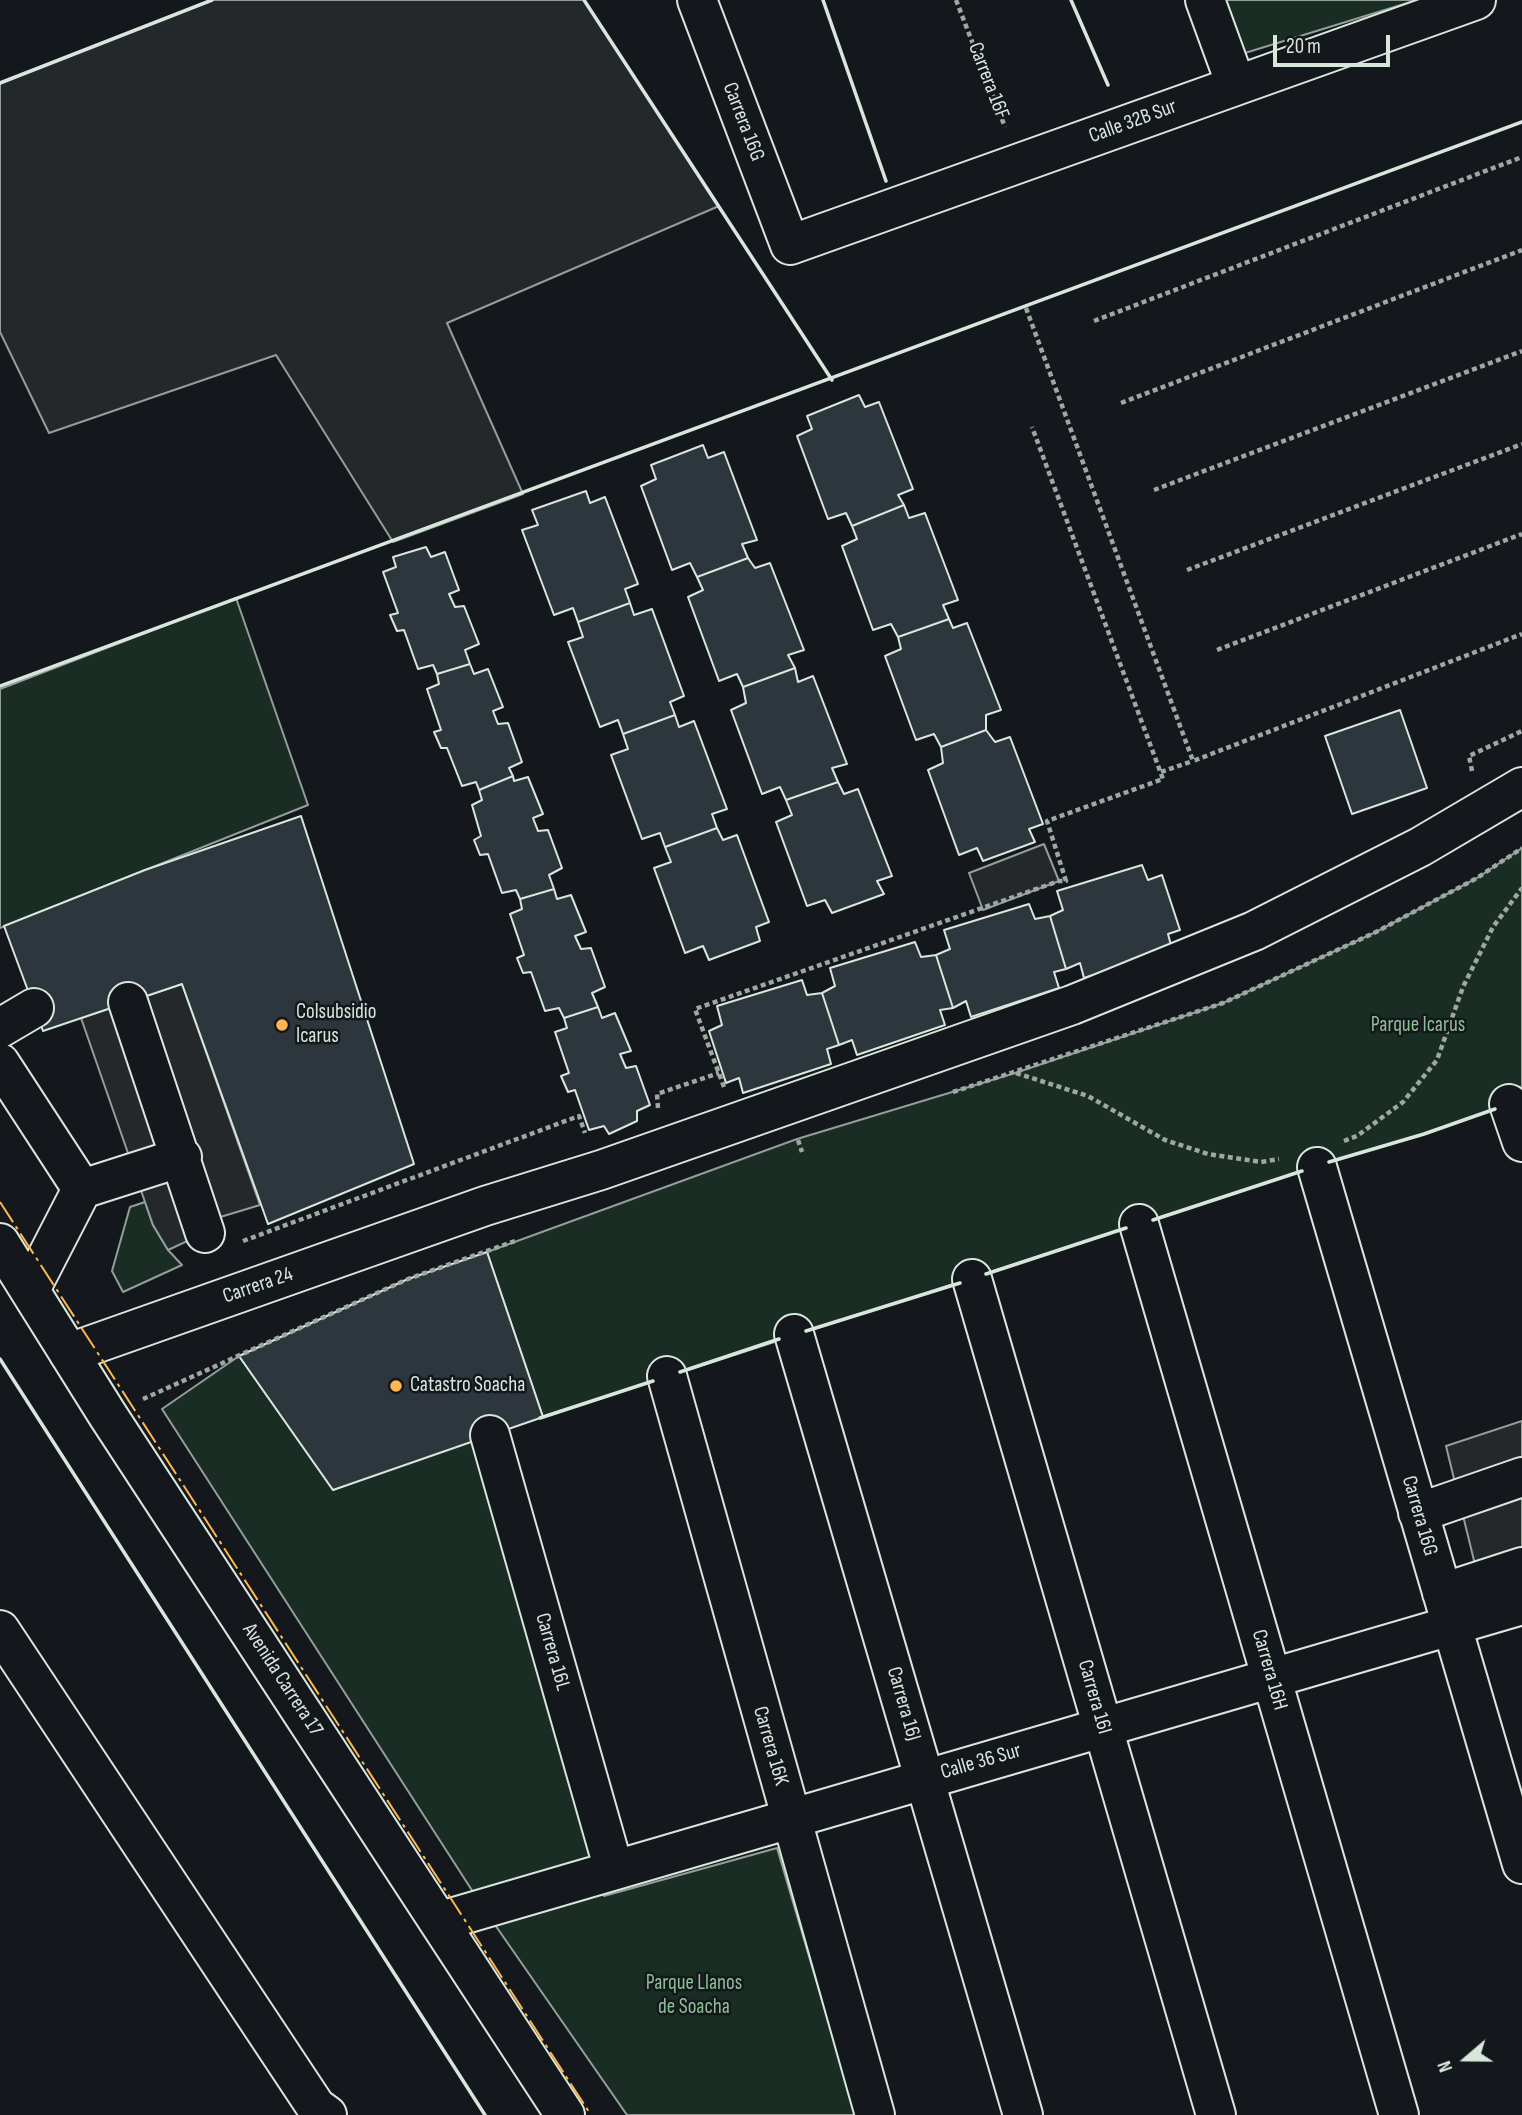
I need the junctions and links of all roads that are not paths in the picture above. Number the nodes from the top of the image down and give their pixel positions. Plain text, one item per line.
1 (697, 0) edge
2 (1205, 0) edge
3 (1476, 0) edge
4 (1237, 85) junction
5 (790, 245) joint
6 (1522, 787) edge
7 (128, 1002) dead end
8 (34, 1008) dead end
9 (0, 1028) edge
10 (0, 1063) edge
11 (1509, 1104) dead end
12 (1522, 1142) edge
13 (1313, 1156) road end
14 (181, 1157) junction
15 (82, 1189) junction
16 (1139, 1224) dead end
17 (222, 1237) road end
18 (11, 1267) edge
19 (972, 1279) dead end
20 (794, 1334) dead end
21 (69, 1353) junction
22 (667, 1376) dead end
23 (490, 1435) dead end
24 (1522, 1477) edge
25 (1418, 1513) junction
26 (1522, 1567) edge
27 (1522, 1605) edge
28 (1447, 1609) junction
29 (0, 1630) edge
30 (1272, 1678) junction
31 (1103, 1727) junction
32 (925, 1779) junction
33 (790, 1818) junction
34 (1522, 1864) edge
35 (614, 1870) junction
36 (441, 1922) junction
37 (315, 2112) edge
38 (565, 2115) edge
39 (875, 2115) edge
40 (1023, 2115) edge
41 (1216, 2115) edge
42 (1399, 2115) edge

1 - 5 street, Carrera 16G
2 - 4 street
3 - 4 street, Calle 32B Sur
4 - 5 street, Calle 32B Sur
6 - 21 street, Carrera 24
7 - 14 street
8 - 9 street
10 - 15 street
11 - 12 street
13 - 25 street, Carrera 16G
14 - 15 street
14 - 17 street
15 - 18 street
16 - 30 street, Carrera 16H
18 - 21 street, Avenida Carrera 17
19 - 31 street, Carrera 16I
20 - 32 street, Carrera 16J
21 - 36 street, Avenida Carrera 17
22 - 33 street, Carrera 16K
23 - 35 street, Carrera 16L
24 - 25 street
25 - 28 street, Carrera 16G
26 - 28 street
27 - 28 street, Calle 36 Sur
28 - 30 street, Calle 36 Sur
28 - 34 street, Carrera 16G
29 - 37 street
30 - 31 street, Calle 36 Sur
30 - 42 street, Carrera 16H
31 - 32 street, Calle 36 Sur
31 - 41 street, Carrera 16I
32 - 33 street, Calle 36 Sur
32 - 40 street, Carrera 16J
33 - 35 street, Calle 36 Sur
33 - 39 street, Carrera 16K
35 - 36 street, Calle 36 Sur
36 - 38 street, Avenida Carrera 17

